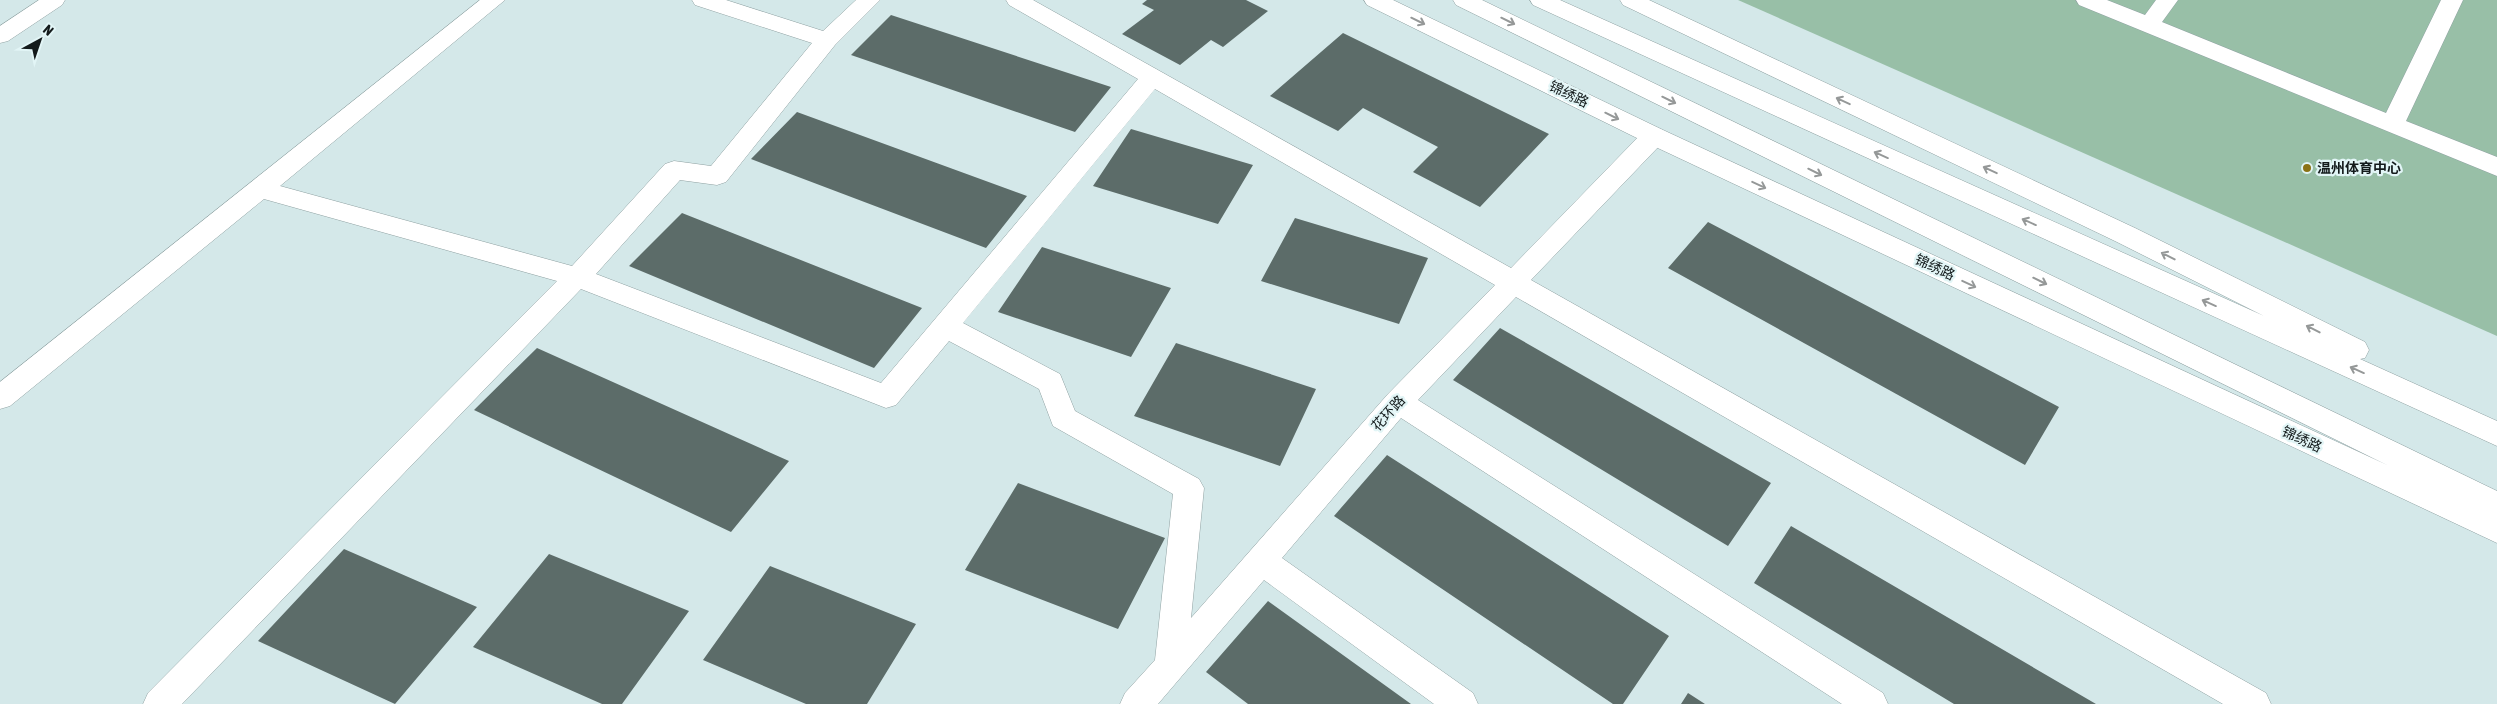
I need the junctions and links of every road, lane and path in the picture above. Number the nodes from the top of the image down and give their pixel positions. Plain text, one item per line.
1 (54, 0) edge
2 (494, 0) edge
3 (703, 0) edge
4 (869, 0) edge
5 (1017, 0) edge
6 (1375, 0) edge
7 (1464, 0) edge
8 (1541, 0) edge
9 (1631, 0) edge
10 (2087, 0) edge
11 (2167, 0) edge
12 (2452, 0) edge
13 (2149, 25) junction
14 (0, 36) edge
15 (827, 40) junction
16 (1152, 77) junction
17 (2393, 124) junction
18 (1654, 136) junction
19 (2497, 167) edge
20 (259, 189) junction
21 (577, 277) junction
22 (1513, 280) junction
23 (945, 326) junction
24 (0, 398) edge
25 (1398, 402) junction
26 (2497, 422) edge
27 (2497, 434) edge
28 (2497, 506) edge
29 (2497, 530) edge
30 (1261, 560) junction
31 (1170, 667) junction
32 (160, 704) edge
33 (1137, 704) edge
34 (1460, 704) edge
35 (1871, 704) edge
36 (2254, 704) edge

1 - 14 street
2 - 20 street
3 - 15 street
4 - 15 street
5 - 16 street
6 -> 18 street, 锦绣路
7 -> 28 street, 锦绣路
27 -> 8 street
26 -> 9 street
10 - 13 street
11 - 13 street
12 - 17 street
13 - 17 street
15 - 21 street
16 - 22 street
16 - 23 street
17 - 19 street
18 - 22 street, 花环路
18 -> 29 street, 锦绣路
20 - 21 street
20 - 24 street
21 - 23 street
21 - 32 street
22 - 25 street, 花环路
22 - 36 street
23 - 31 street
25 - 30 street, 花环路
25 - 35 street
30 - 31 street, 花环路
30 - 34 street
31 - 33 street, 花环路

